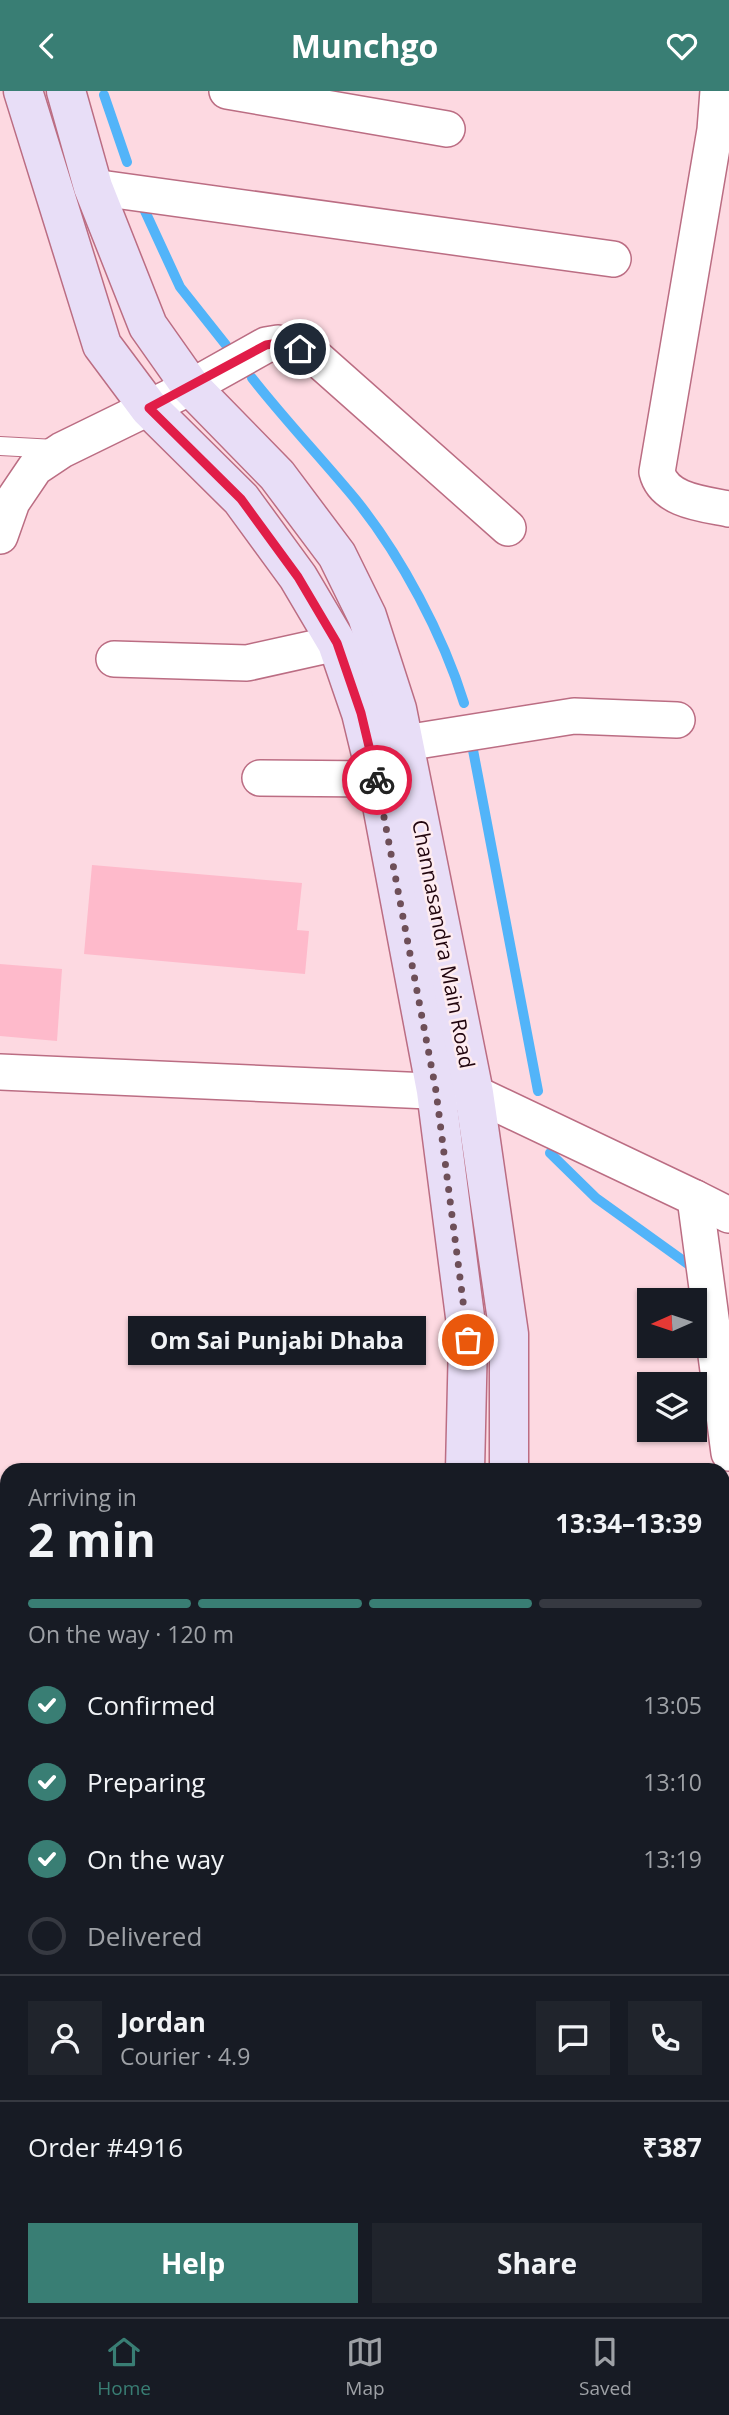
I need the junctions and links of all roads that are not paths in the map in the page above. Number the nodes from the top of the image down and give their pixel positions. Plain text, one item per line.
1 (23, 91) edge
2 (227, 91) edge
3 (718, 91) edge
4 (70, 103) edge
5 (447, 129) dead end
6 (35, 131) junction
7 (93, 187) junction
8 (613, 259) dead end
9 (191, 387) junction
10 (149, 408) junction
11 (0, 446) edge
12 (62, 450) junction
13 (729, 509) edge
14 (508, 528) dead end
15 (0, 536) edge
16 (337, 643) junction
17 (114, 659) dead end
18 (677, 720) dead end
19 (405, 743) junction
20 (260, 778) dead end
21 (377, 779) junction
22 (1, 1075) edge
23 (436, 1091) junction
24 (474, 1093) junction
25 (695, 1198) junction
26 (729, 1215) edge
27 (510, 1420) junction
28 (467, 1422) junction
29 (729, 1453) edge
30 (465, 1463) edge
31 (509, 1463) edge

1 - 6 main road, Channasandra Main Road
2 - 5 street
3 - 13 street
4 - 6 main road
4 - 7 main road, Channasandra Main Road
6 - 10 main road, Channasandra Main Road
7 - 8 street
7 - 9 main road, Channasandra Main Road
9 - 10 street
9 - 14 street
9 - 19 main road, Channasandra Main Road
10 - 12 street
10 - 16 main road, Channasandra Main Road
11 - 12 lane
12 - 15 street
16 - 17 street
16 - 21 main road, Channasandra Main Road
18 - 19 street
19 - 24 main road, Channasandra Main Road
20 - 21 street
21 - 23 main road, Channasandra Main Road
22 - 23 street
23 - 24 street
23 - 28 main road, Channasandra Main Road
24 - 25 street
24 - 27 main road, Channasandra Main Road
25 - 26 street
25 - 29 street
27 - 28 main road
27 - 31 main road, Channasandra Main Road
28 - 30 main road, Channasandra Main Road

